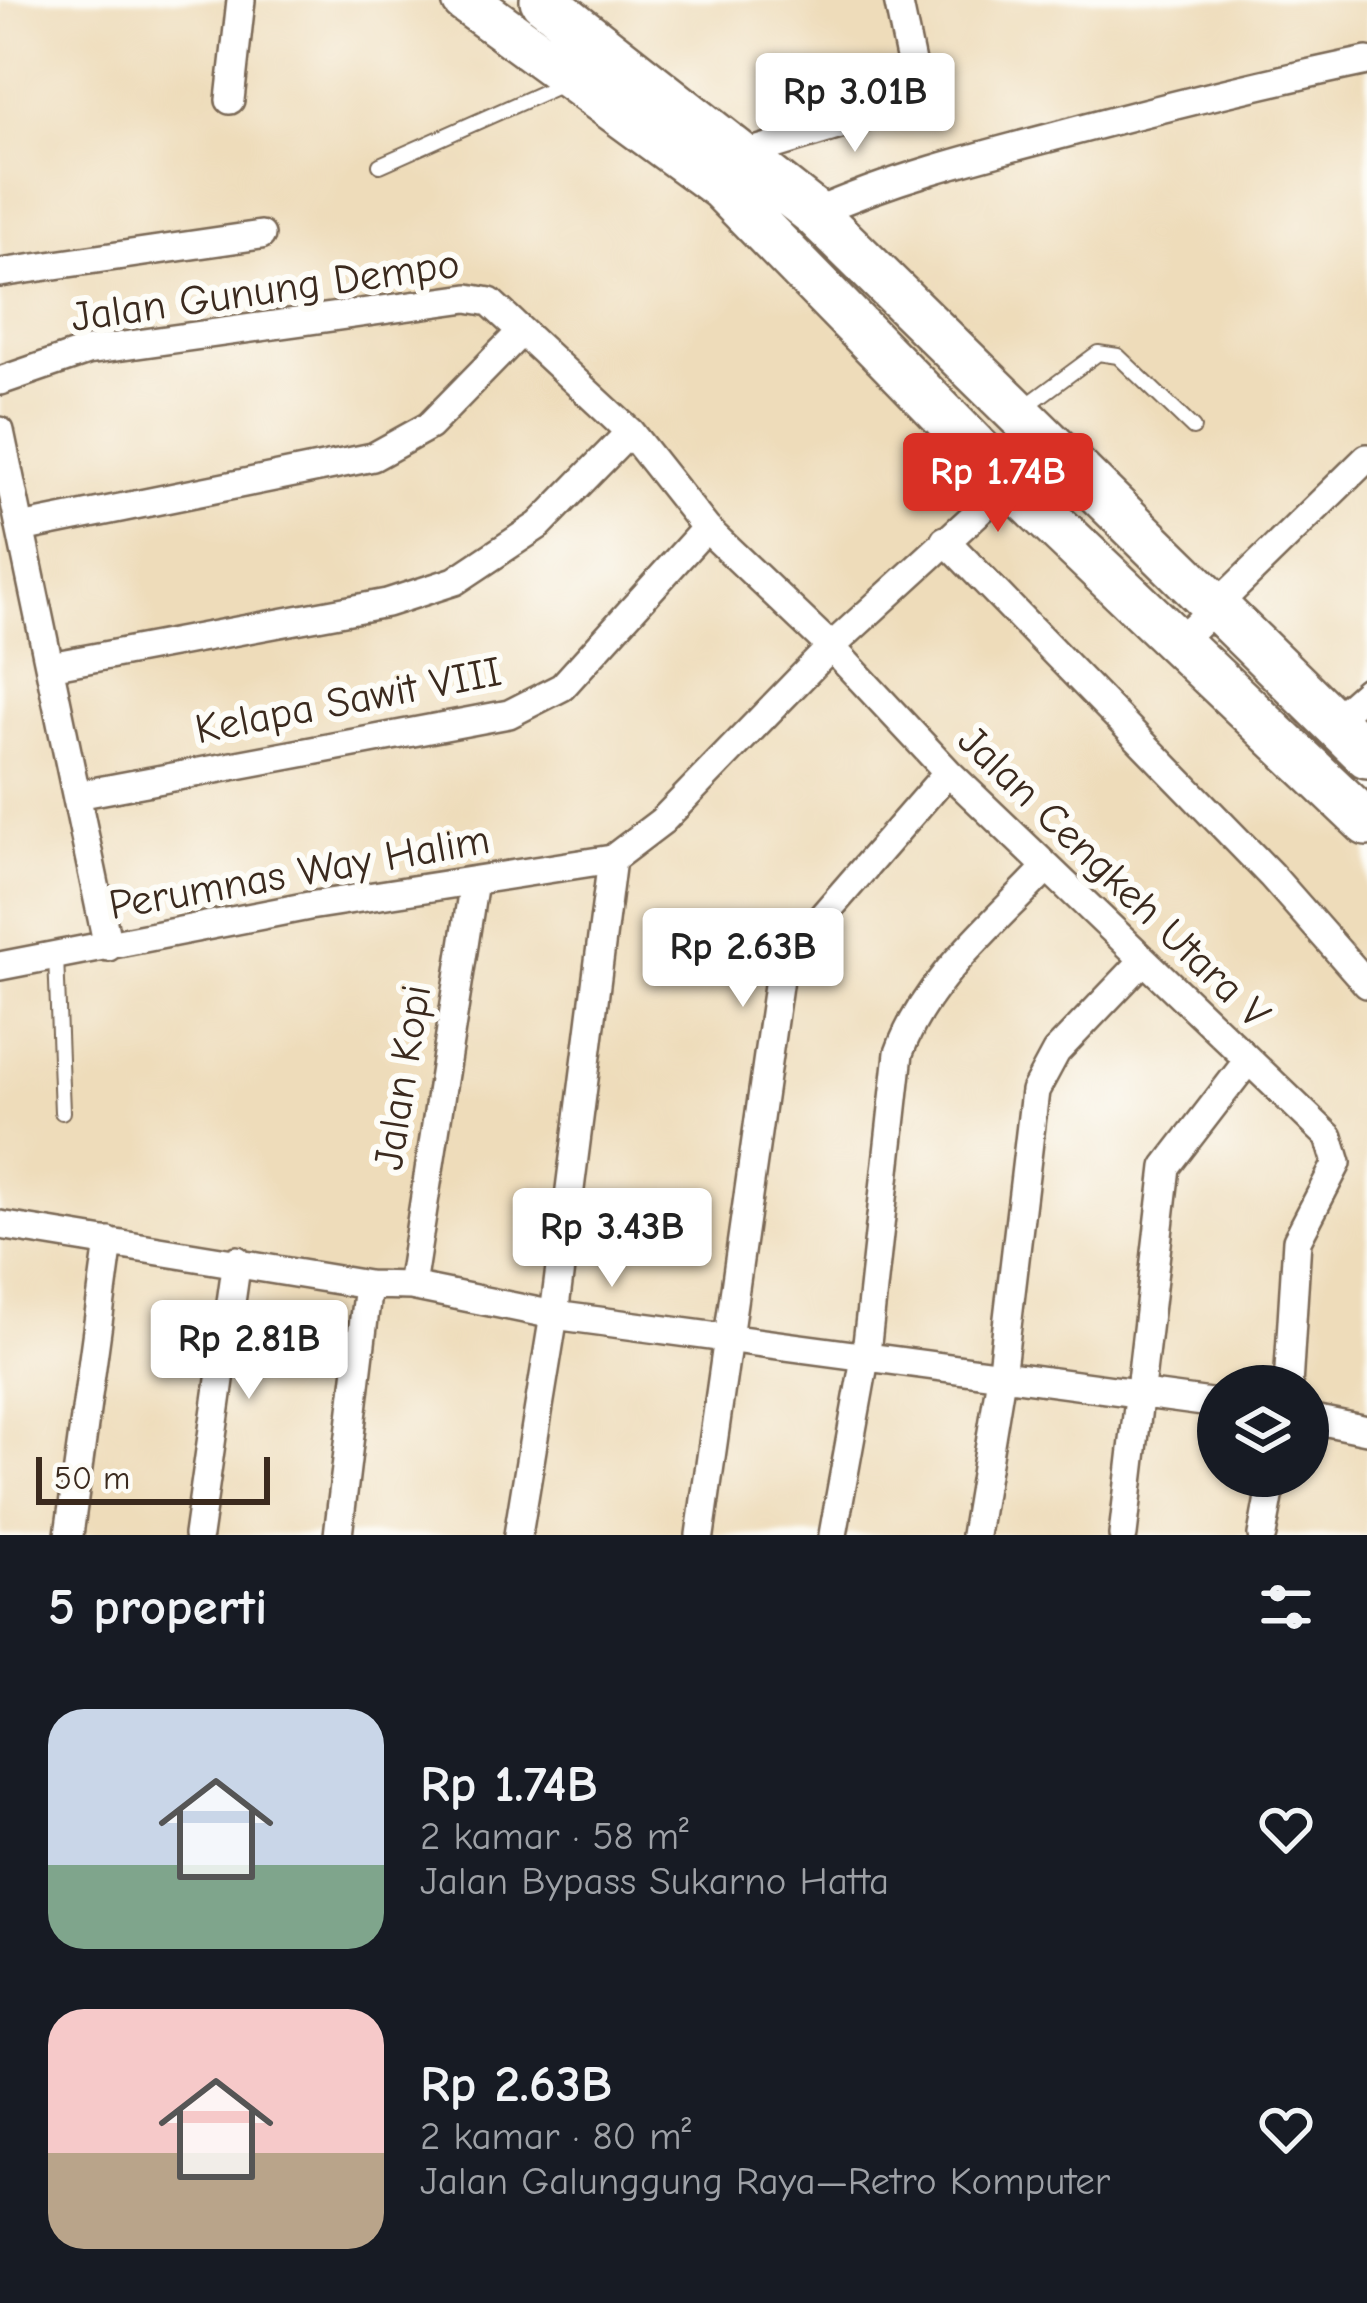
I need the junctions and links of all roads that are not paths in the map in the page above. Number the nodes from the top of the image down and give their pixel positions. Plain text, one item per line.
1 (241, 0) edge
2 (465, 0) edge
3 (543, 0) edge
4 (898, 0) edge
5 (1367, 61) edge
6 (575, 77) junction
7 (230, 100) dead end
8 (745, 154) junction
9 (380, 165) dead end
10 (814, 213) junction
11 (261, 235) dead end
12 (0, 273) edge
13 (520, 332) junction
14 (0, 381) edge
15 (1016, 413) junction
16 (1193, 428) dead end
17 (0, 430) edge
18 (630, 432) junction
19 (1367, 458) edge
20 (1010, 483) junction
21 (1121, 512) junction
22 (21, 528) junction
23 (706, 528) junction
24 (945, 540) junction
25 (1088, 557) junction
26 (1217, 604) junction
27 (1178, 643) junction
28 (831, 647) junction
29 (50, 666) junction
30 (1367, 691) edge
31 (1333, 722) junction
32 (1367, 755) edge
33 (948, 772) junction
34 (76, 795) junction
35 (1367, 823) edge
36 (612, 859) junction
37 (1046, 868) junction
38 (474, 881) junction
39 (108, 947) junction
40 (56, 956) junction
41 (1142, 962) junction
42 (0, 966) edge
43 (1367, 984) edge
44 (1246, 1063) junction
45 (62, 1112) dead end
46 (0, 1225) edge
47 (109, 1242) junction
48 (237, 1260) junction
49 (368, 1286) junction
50 (410, 1286) junction
51 (554, 1315) junction
52 (728, 1335) junction
53 (866, 1353) junction
54 (1289, 1365) edge
55 (1001, 1377) junction
56 (1143, 1394) junction
57 (1197, 1401) edge
58 (1329, 1422) edge
59 (1367, 1430) edge
60 (1270, 1497) edge
61 (69, 1535) edge
62 (198, 1535) edge
63 (338, 1535) edge
64 (518, 1535) edge
65 (700, 1535) edge
66 (832, 1535) edge
67 (975, 1535) edge
68 (1123, 1535) edge
69 (1262, 1535) edge

1 - 7 street
2 - 6 highway
3 - 8 highway
4 - 8 street
5 - 10 street
6 - 9 lane
6 - 20 highway
8 - 10 highway
10 - 15 highway
11 - 12 street
13 - 14 street, Jalan Gunung Dempo
13 - 18 street, Jalan Gunung Dempo
13 - 22 street
15 - 16 lane
15 - 21 highway
17 - 22 street
18 - 23 street, Jalan Gunung Dempo
18 - 29 street
19 - 26 street
20 - 24 street
20 - 25 highway
21 - 25 highway
21 - 26 highway
22 - 29 street
23 - 28 street, Jalan Gunung Dempo
23 - 34 street, Kelapa Sawit VIII
24 - 28 street
24 - 43 street
25 - 27 highway
26 - 27 street
26 - 31 highway
27 - 35 highway
28 - 33 street, Jalan Cengkeh Utara V
28 - 36 street
29 - 34 street
30 - 31 street
31 - 32 highway
33 - 37 street, Jalan Cengkeh Utara V
33 - 52 street
34 - 39 street
36 - 38 street, Perumnas Way Halim
36 - 51 street
37 - 41 street, Jalan Cengkeh Utara V
37 - 53 street
38 - 39 street, Perumnas Way Halim
38 - 50 street, Jalan Kopi
39 - 40 street, Perumnas Way Halim
40 - 42 street, Perumnas Way Halim
40 - 45 lane
41 - 44 street, Jalan Cengkeh Utara V
41 - 55 street
44 - 54 street, Jalan Cengkeh Utara V
44 - 56 street
46 - 47 street
47 - 48 street
47 - 61 street
48 - 49 street
48 - 62 street
49 - 50 street
49 - 63 street
50 - 51 street
51 - 52 street
51 - 64 street
52 - 53 street
52 - 65 street
53 - 55 street
53 - 66 street
55 - 56 street
55 - 67 street
56 - 57 street
56 - 68 street
58 - 59 street
60 - 69 street

